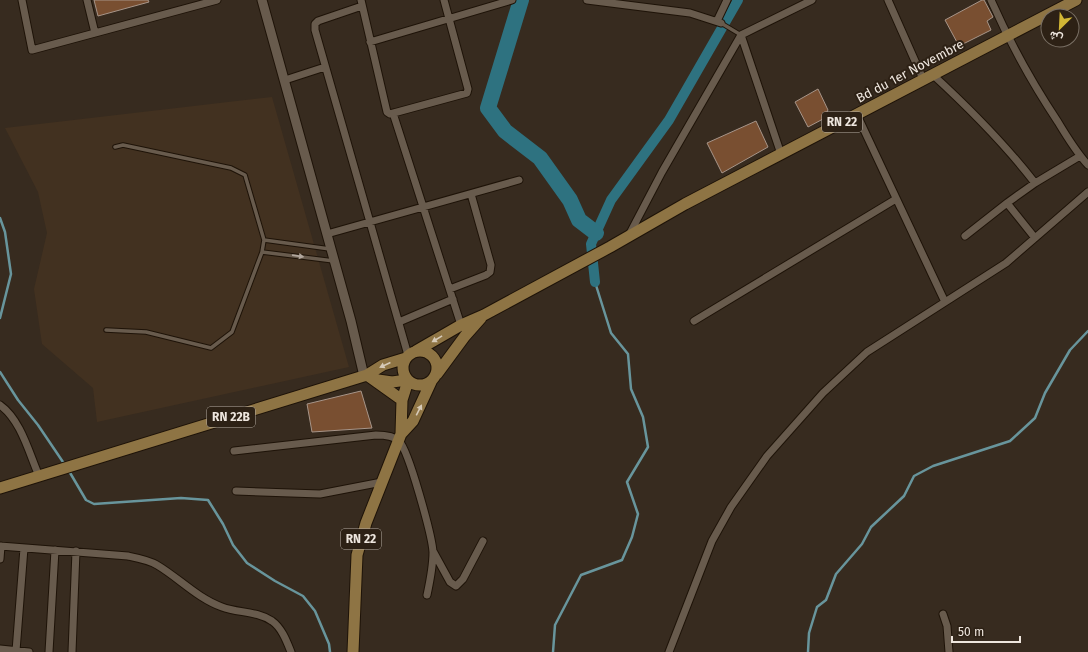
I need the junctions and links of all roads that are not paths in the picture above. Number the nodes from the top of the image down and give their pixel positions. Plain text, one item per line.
1 (22, 0) edge
2 (87, 0) edge
3 (217, 0) edge
4 (262, 0) edge
5 (444, 0) edge
6 (512, 0) edge
7 (587, 0) edge
8 (727, 0) edge
9 (812, 0) edge
10 (888, 0) edge
11 (991, 0) edge
12 (1076, 0) edge
13 (362, 3) edge
14 (450, 20) junction
15 (719, 22) junction
16 (95, 33) junction
17 (741, 35) junction
18 (1007, 36) junction
19 (370, 42) junction
20 (326, 67) junction
21 (927, 77) junction
22 (285, 80) junction
23 (393, 113) junction
24 (857, 115) junction
25 (115, 147) dead end
26 (781, 154) junction
27 (1080, 156) junction
28 (1088, 165) edge
29 (519, 180) dead end
30 (1035, 183) junction
31 (1088, 192) edge
32 (471, 194) junction
33 (896, 199) junction
34 (1008, 203) junction
35 (422, 207) junction
36 (371, 222) junction
37 (327, 234) junction
38 (629, 236) junction
39 (965, 236) dead end
40 (1035, 238) junction
41 (264, 240) junction
42 (330, 249) junction
43 (262, 252) junction
44 (334, 261) junction
45 (450, 289) junction
46 (453, 299) junction
47 (945, 302) junction
48 (484, 315) junction
49 (694, 321) dead end
50 (399, 322) junction
51 (461, 325) junction
52 (106, 330) dead end
53 (410, 355) junction
54 (365, 376) junction
55 (434, 378) junction
56 (408, 380) junction
57 (402, 400) junction
58 (0, 405) edge
59 (400, 437) junction
60 (234, 450) dead end
61 (39, 476) junction
62 (382, 482) junction
63 (0, 488) edge
64 (236, 491) dead end
65 (483, 541) dead end
66 (0, 546) edge
67 (24, 548) junction
68 (55, 550) junction
69 (433, 551) junction
70 (76, 552) junction
71 (0, 559) edge
72 (427, 595) dead end
73 (943, 614) dead end
74 (0, 649) edge
75 (16, 651) junction
76 (29, 652) edge
77 (48, 652) edge
78 (72, 652) edge
79 (291, 652) edge
80 (353, 652) edge
81 (669, 652) edge
82 (949, 652) edge

1 - 16 street
2 - 16 street
3 - 16 street
4 - 22 street
5 - 14 street
6 - 14 street
7 - 15 street
8 - 15 street
9 - 17 street
10 - 21 street
11 - 18 street
12 - 18 main road, Bd du 1er Novembre / RN 22
13 - 19 street
13 - 20 street
14 - 19 street
14 - 23 street
15 - 17 lane
17 - 26 street
17 - 38 street
18 - 21 main road, Bd du 1er Novembre / RN 22
18 - 27 street
19 - 23 street
20 - 22 street
20 - 36 street
21 - 24 main road, Bd du 1er Novembre / RN 22
21 - 30 street
22 - 37 street
23 - 35 street
24 - 26 main road, Bd du 1er Novembre / RN 22
24 - 33 street
25 - 41 lane
26 - 38 main road, Bd du 1er Novembre / RN 22
27 - 28 street
27 - 30 street
29 - 32 street
30 - 34 street
31 - 40 street
32 - 35 street
32 - 45 street
33 - 47 street
33 - 49 street
34 - 39 street
34 - 40 street
35 - 36 street
35 - 45 street
36 - 37 street
36 - 50 street
37 - 42 street
38 - 48 main road, Bd du 1er Novembre / RN 22
40 - 47 street
41 - 42 lane
41 - 43 lane
42 - 44 street
43 -> 44 lane
43 - 52 lane
44 - 54 street
45 - 46 street
46 - 50 street
46 - 51 street
47 - 81 street
48 - 51 main road, RN 22
48 - 55 main road, RN 22
50 - 53 street
51 -> 53 main road, RN 22
53 -> 54 main road, RN 22B
53 - 55 main road
53 - 56 main road
54 - 56 main road
54 - 57 main road
54 - 61 main road, RN 22B
55 - 56 main road
59 -> 55 main road, RN 22
56 - 57 main road, RN 22
57 - 59 main road, RN 22
58 - 61 street
59 - 60 street
59 - 62 main road, RN 22
59 - 69 street
61 - 63 main road, RN 22B
62 - 64 street
62 - 80 main road, RN 22
65 - 69 street
66 - 67 street
66 - 71 street
67 - 68 street
67 - 75 street
68 - 70 street
68 - 77 street
69 - 72 street
70 - 78 street
70 - 79 street
73 - 82 street
74 - 75 street
75 - 76 street

